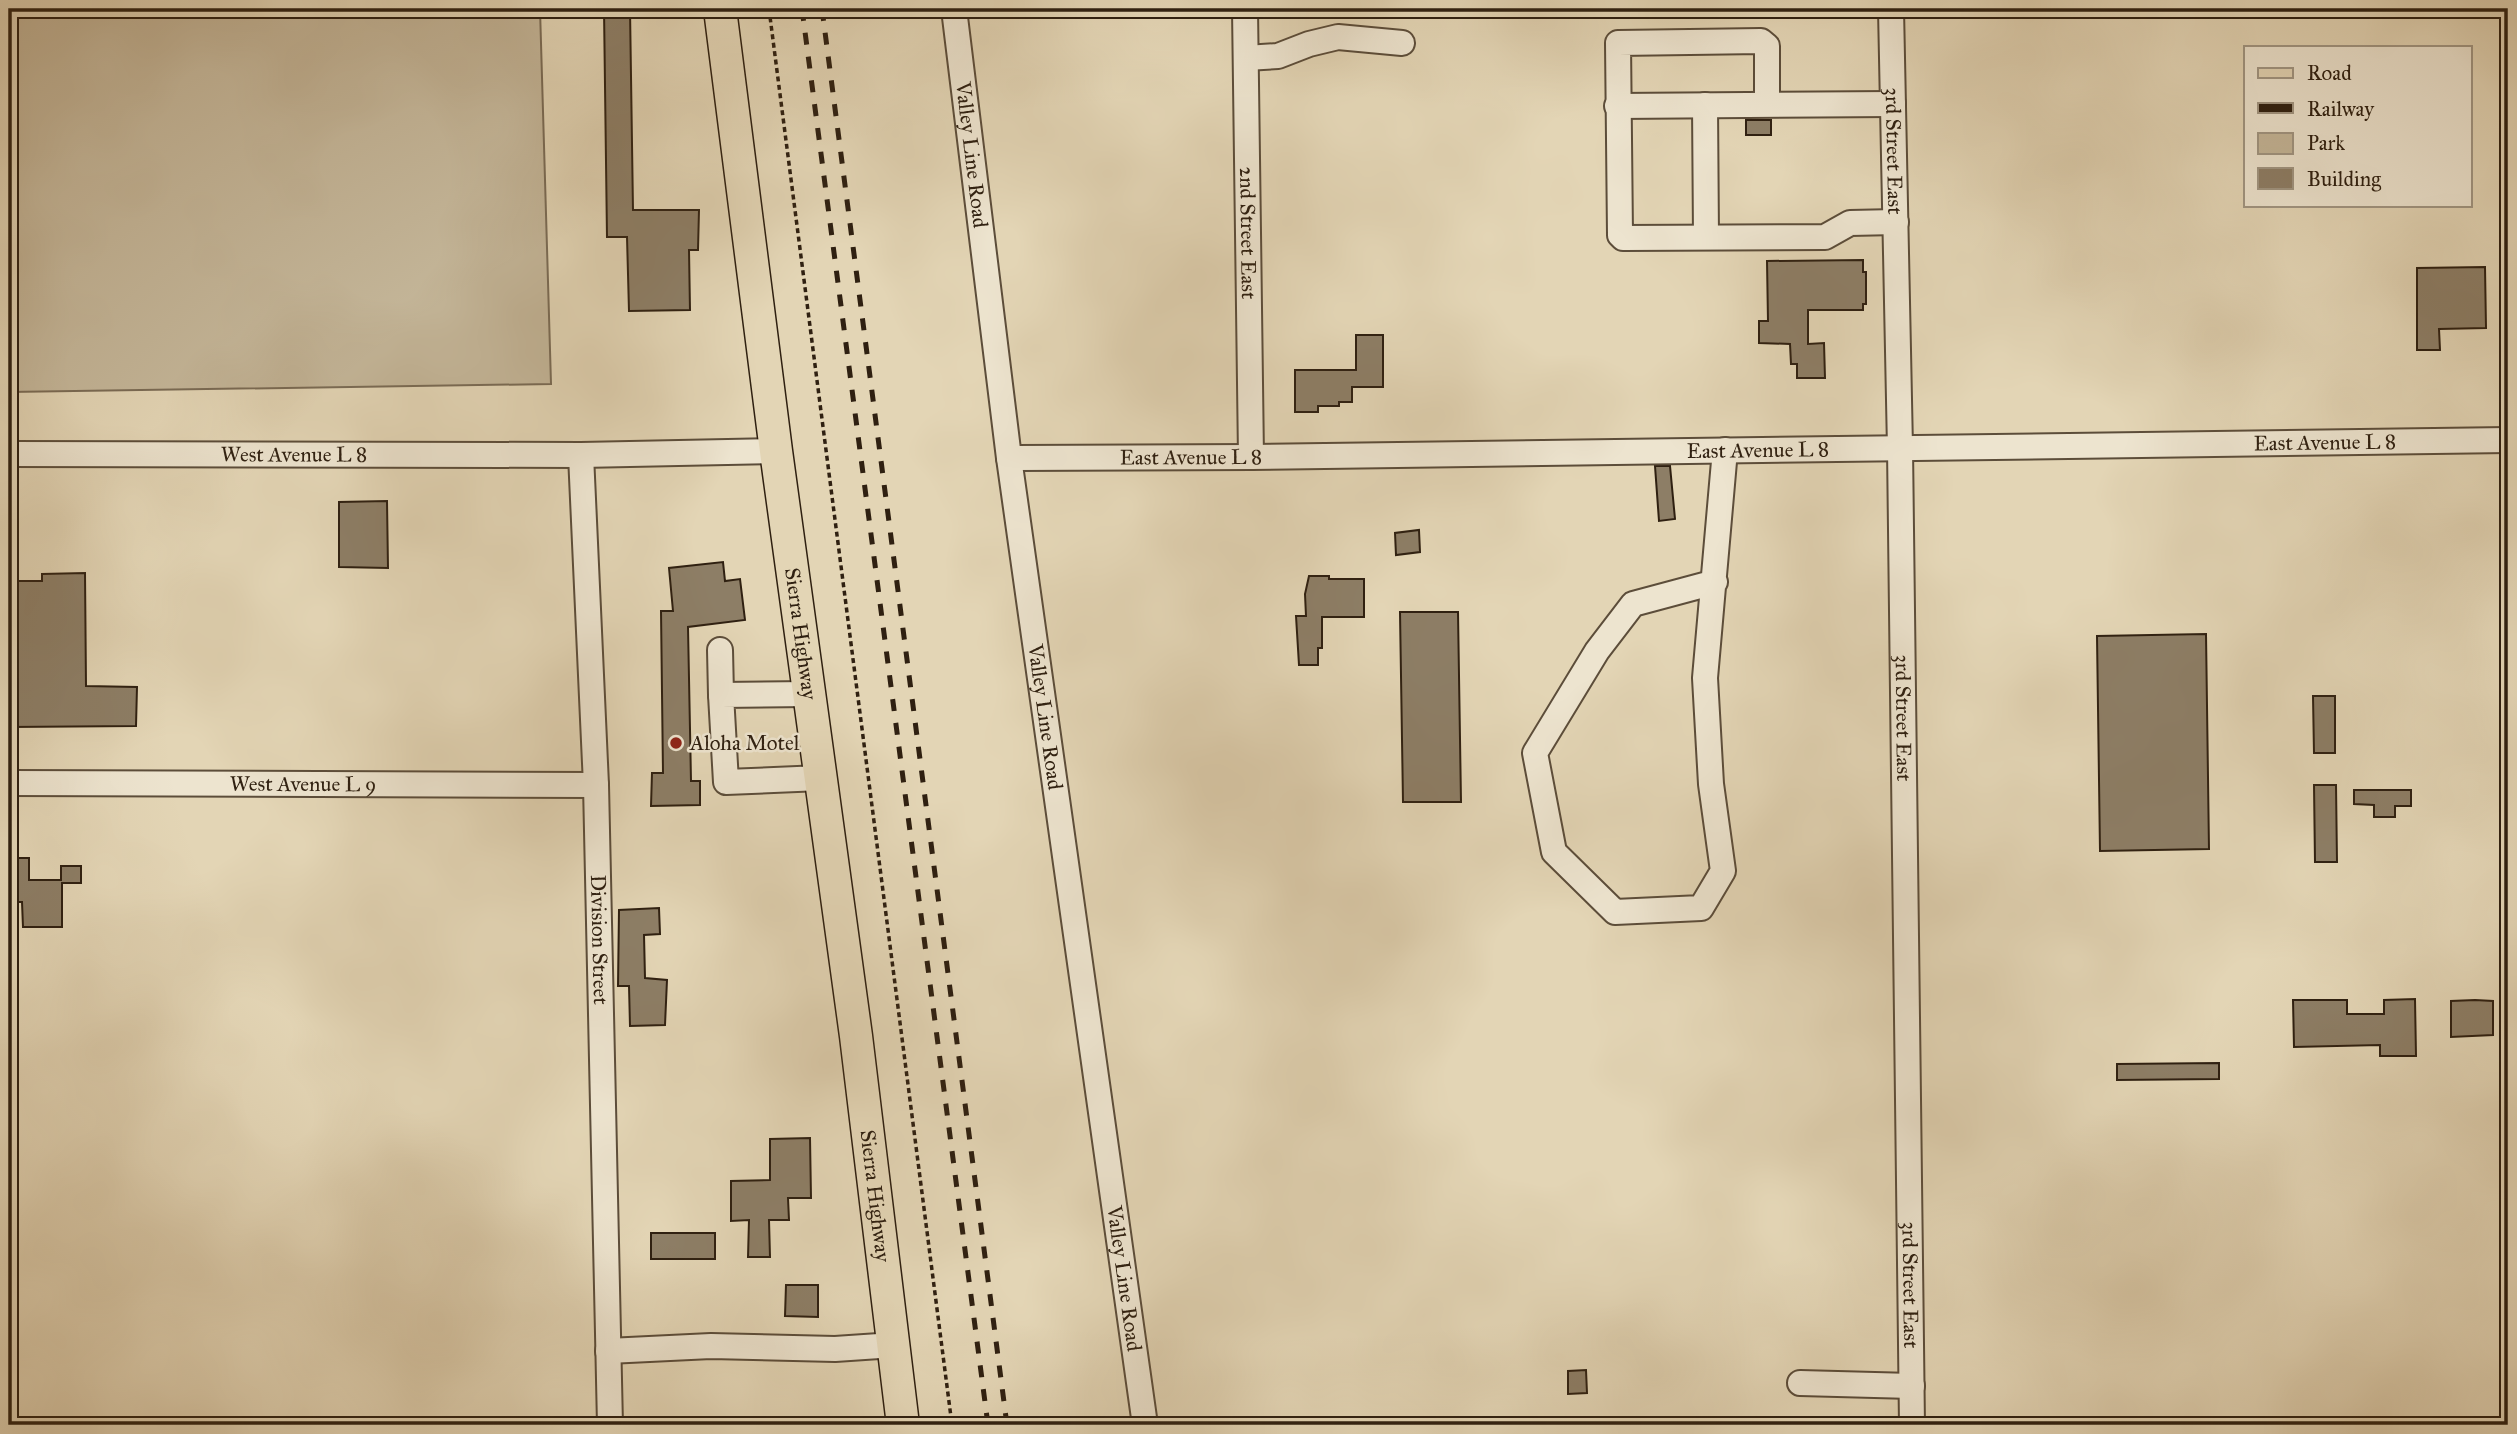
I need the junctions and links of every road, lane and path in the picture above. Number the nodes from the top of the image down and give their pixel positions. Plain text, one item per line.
1 (720, 9) edge
2 (769, 9) edge
3 (954, 9) edge
4 (1245, 9) edge
5 (1891, 9) edge
6 (1402, 43) dead end
7 (1246, 58) junction
8 (1767, 104) junction
9 (1893, 104) junction
10 (1705, 105) junction
11 (1617, 106) junction
12 (1896, 222) junction
13 (1706, 237) junction
14 (2508, 440) edge
15 (1900, 448) junction
16 (1725, 450) junction
17 (776, 451) junction
18 (9, 454) edge
19 (581, 455) junction
20 (1009, 457) junction
21 (1251, 457) junction
22 (1715, 582) junction
23 (720, 650) dead end
24 (809, 694) junction
25 (721, 695) junction
26 (821, 778) junction
27 (9, 783) edge
28 (596, 785) junction
29 (894, 1345) junction
30 (608, 1351) junction
31 (1800, 1383) dead end
32 (1912, 1386) junction
33 (610, 1425) edge
34 (903, 1425) edge
35 (952, 1425) edge
36 (1145, 1425) edge
37 (1912, 1425) edge

1 - 17 main road, Sierra Highway
2 - 35 path
3 - 20 street, Valley Line Road
4 - 7 street, 2nd Street East
5 - 9 street, 3rd Street East
6 - 7 street
7 - 21 street, 2nd Street East
8 - 9 street
8 - 10 street
8 - 11 street
9 - 12 street, 3rd Street East
10 - 11 street
10 - 13 street
11 - 13 street
12 - 13 street
12 - 15 street, 3rd Street East
14 - 15 street, East Avenue L 8
15 - 16 street, East Avenue L 8
15 - 32 street, 3rd Street East
16 - 21 street, East Avenue L 8
16 - 22 street
17 - 19 street
17 - 24 main road, Sierra Highway
18 - 19 street, West Avenue L 8
19 - 28 street, Division Street
20 - 21 street, East Avenue L 8
20 - 36 street, Valley Line Road
22 - 22 street
23 - 25 street
24 - 25 street
24 - 26 main road, Sierra Highway
25 - 26 street
26 - 29 main road, Sierra Highway
27 - 28 street, West Avenue L 9
28 - 30 street, Division Street
29 - 30 street
29 - 34 main road, Sierra Highway
30 - 33 street, Division Street
31 - 32 street
32 - 37 street, 3rd Street East

